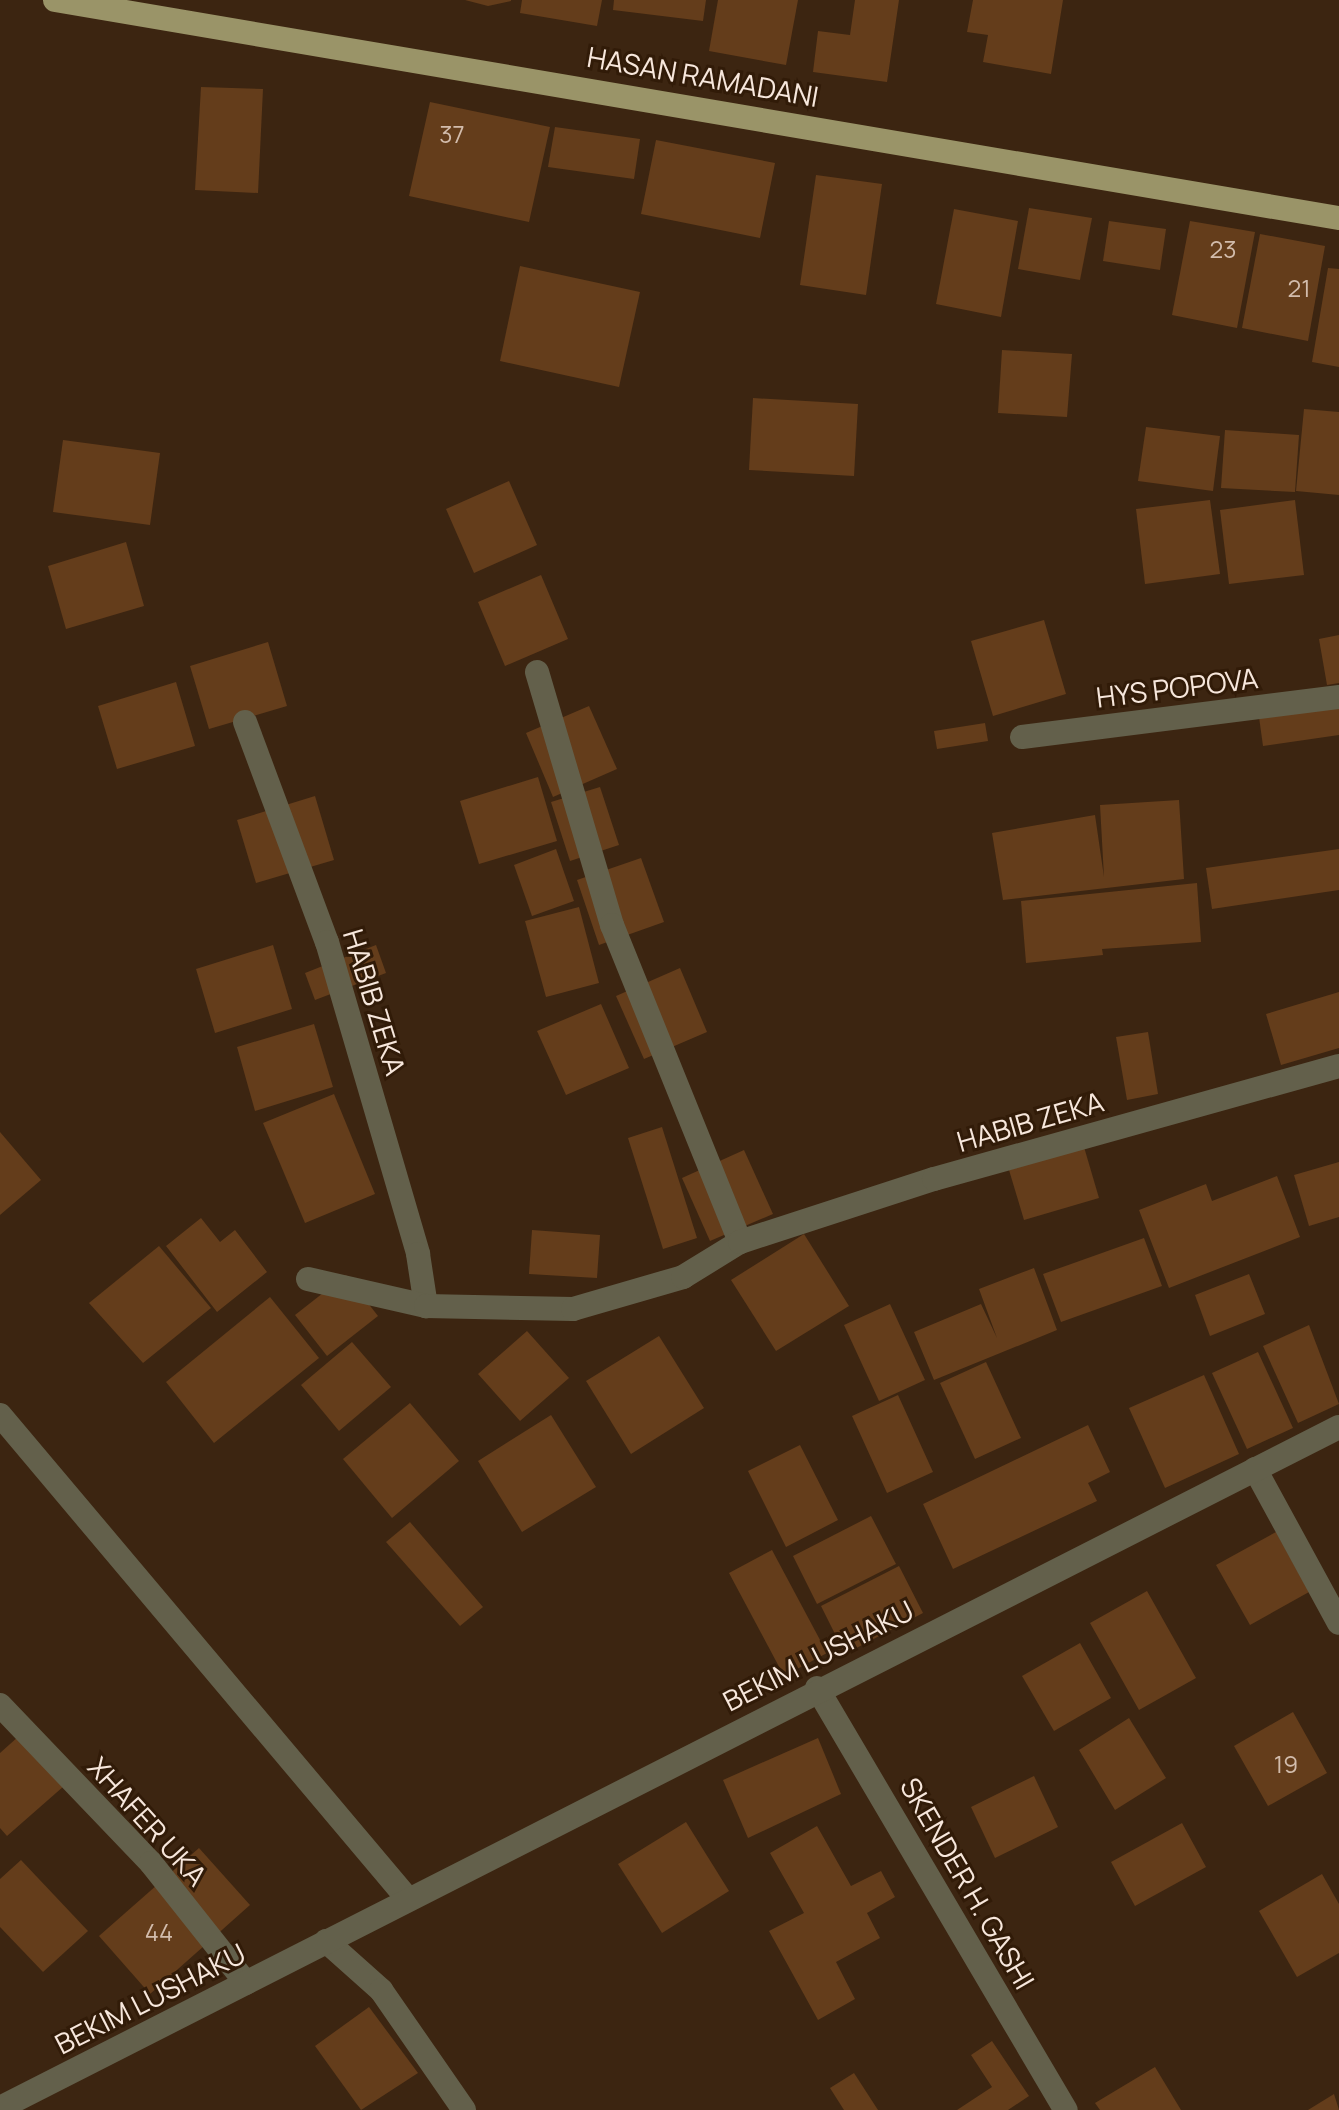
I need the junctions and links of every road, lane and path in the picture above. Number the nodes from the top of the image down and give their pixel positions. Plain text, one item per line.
1 (55, 0) edge
2 (1339, 218) edge
3 (537, 672) dead end
4 (1339, 697) edge
5 (245, 722) dead end
6 (1022, 737) dead end
7 (1339, 1066) edge
8 (740, 1242) junction
9 (308, 1279) dead end
10 (426, 1306) junction
11 (0, 1415) edge
12 (1339, 1427) edge
13 (1255, 1469) junction
14 (1339, 1623) edge
15 (817, 1688) junction
16 (0, 1705) edge
17 (407, 1898) junction
18 (326, 1941) junction
19 (246, 1983) junction
20 (0, 2108) edge
21 (464, 2110) edge
22 (1066, 2110) edge

1 - 2 main road, HASAN RAMADANI
3 - 8 street
4 - 6 street, HYS POPOVA
5 - 10 street, HABIB ZEKA
7 - 8 street, HABIB ZEKA
8 - 10 street, HABIB ZEKA
9 - 10 street, HABIB ZEKA
11 - 17 street
12 - 13 street, BEKIM LUSHAKU
13 - 14 street
13 - 15 street, BEKIM LUSHAKU
15 - 17 street, BEKIM LUSHAKU
15 - 22 street, SKENDER H. GASHI
16 - 19 street, XHAFER UKA
17 - 18 street, BEKIM LUSHAKU
18 - 19 street, BEKIM LUSHAKU
18 - 21 street
19 - 20 street, BEKIM LUSHAKU

